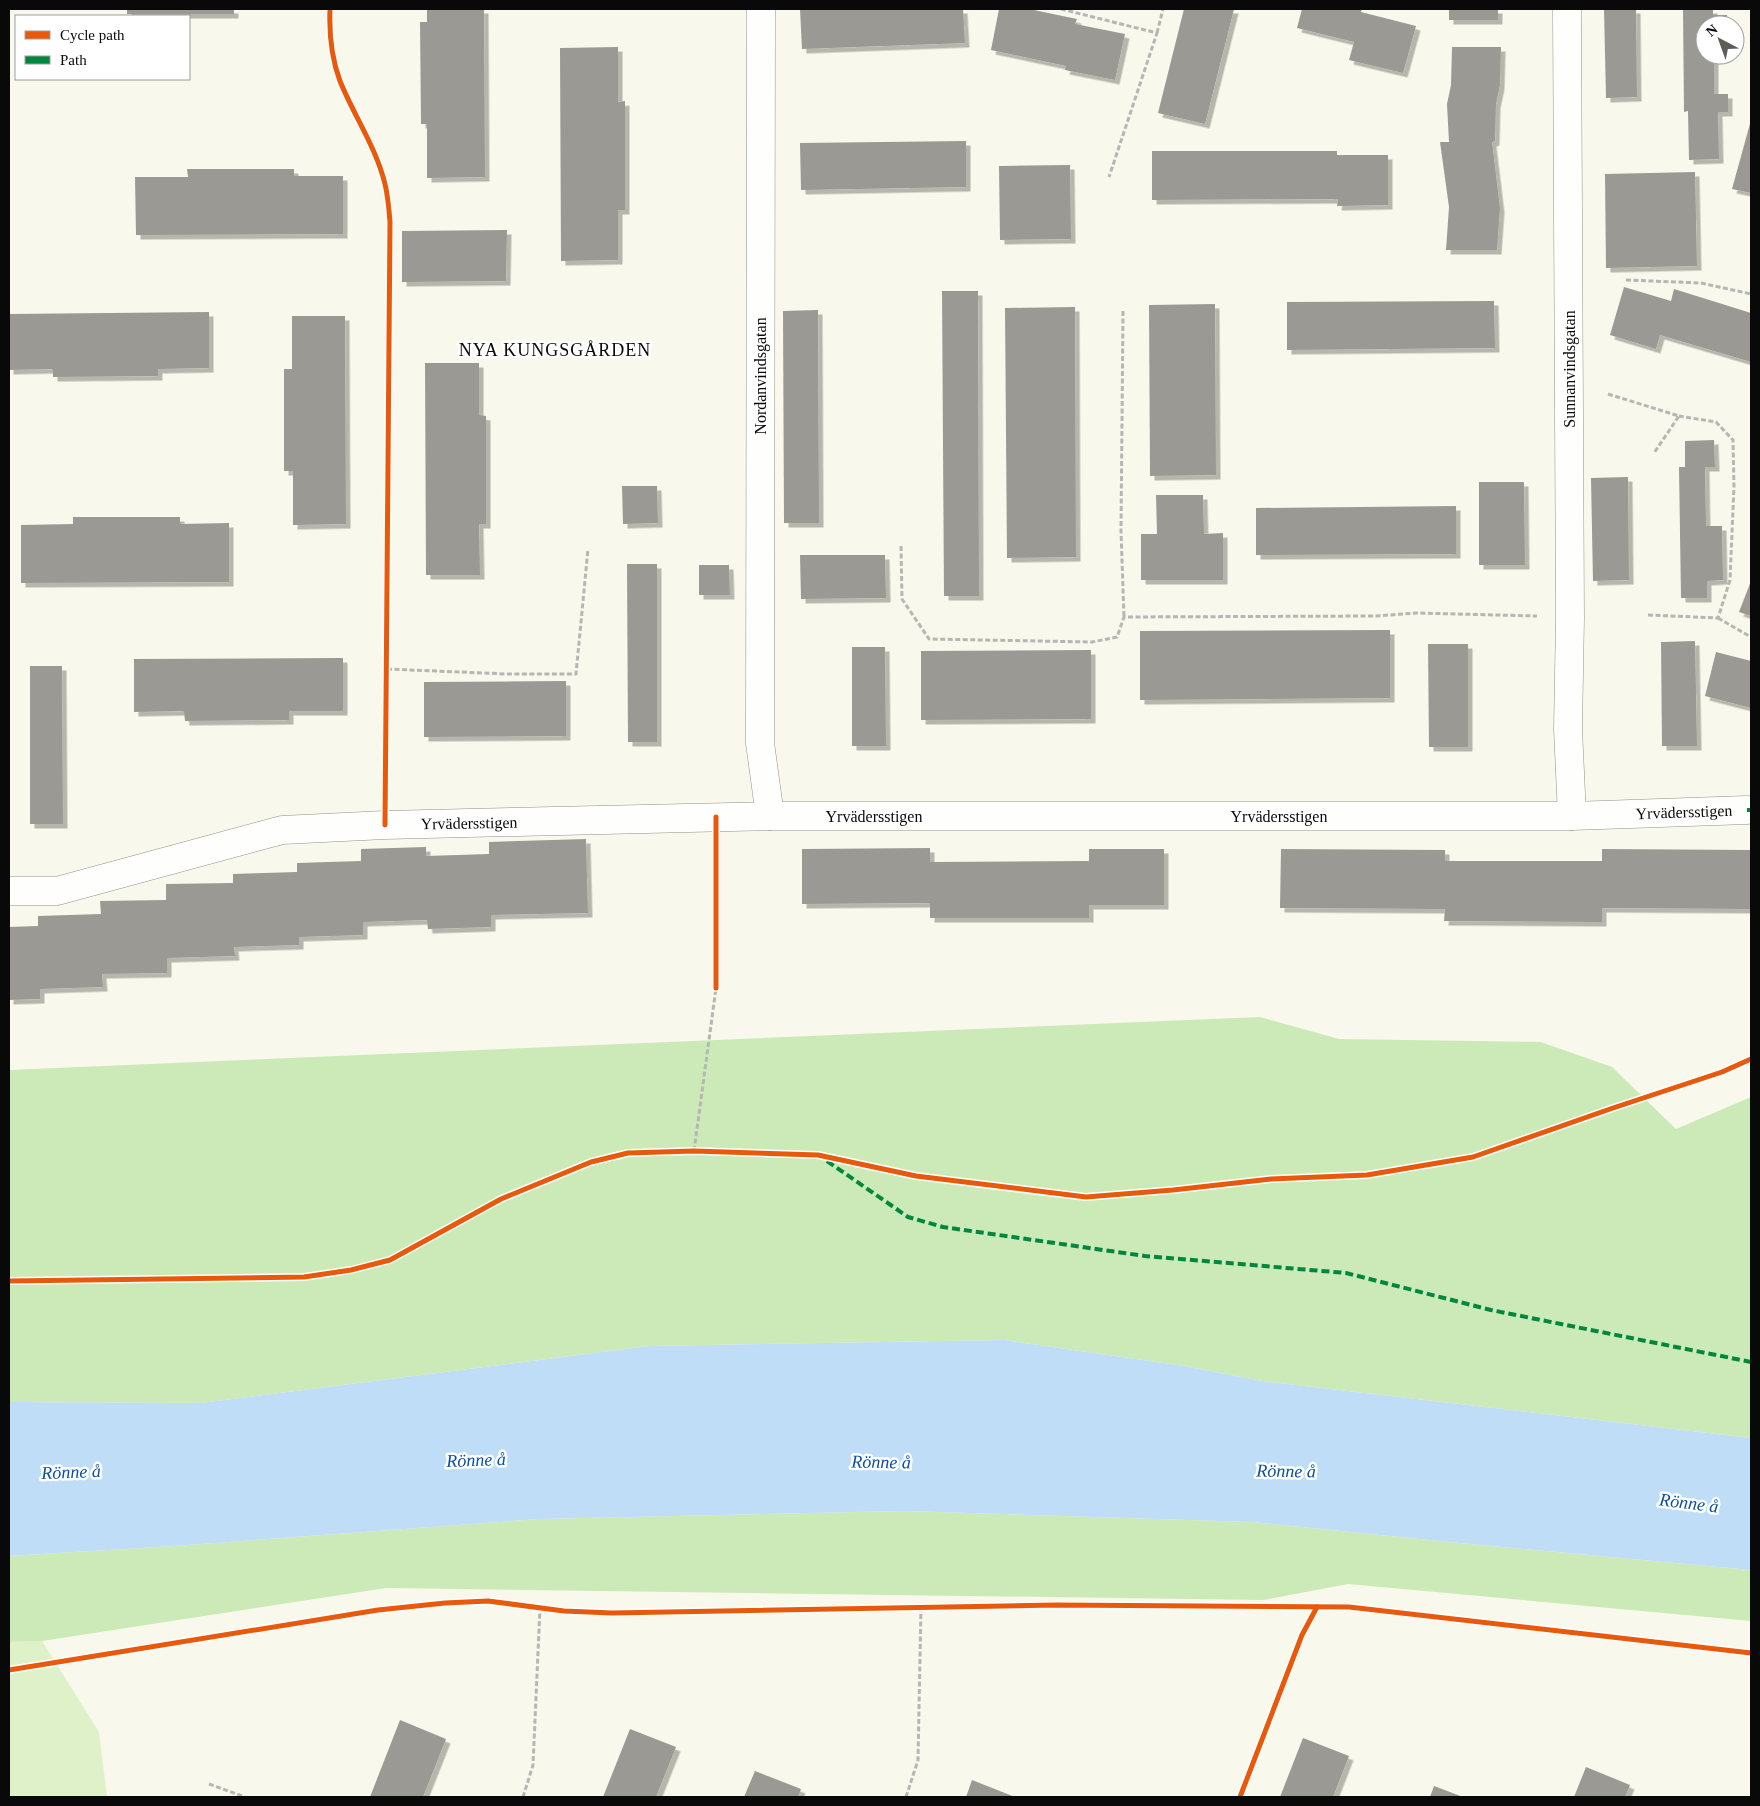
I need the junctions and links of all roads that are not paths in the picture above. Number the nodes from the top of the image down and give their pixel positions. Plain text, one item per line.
1 (761, 9) edge
2 (1567, 9) edge
3 (1748, 810) dead end
4 (770, 816) junction
5 (1572, 816) junction
6 (9, 891) edge

1 - 4 street, Nordanvindsgatan
2 - 5 street, Sunnanvindsgatan
3 - 5 street, Yrvädersstigen
4 - 5 street, Yrvädersstigen
4 - 6 street, Yrvädersstigen

